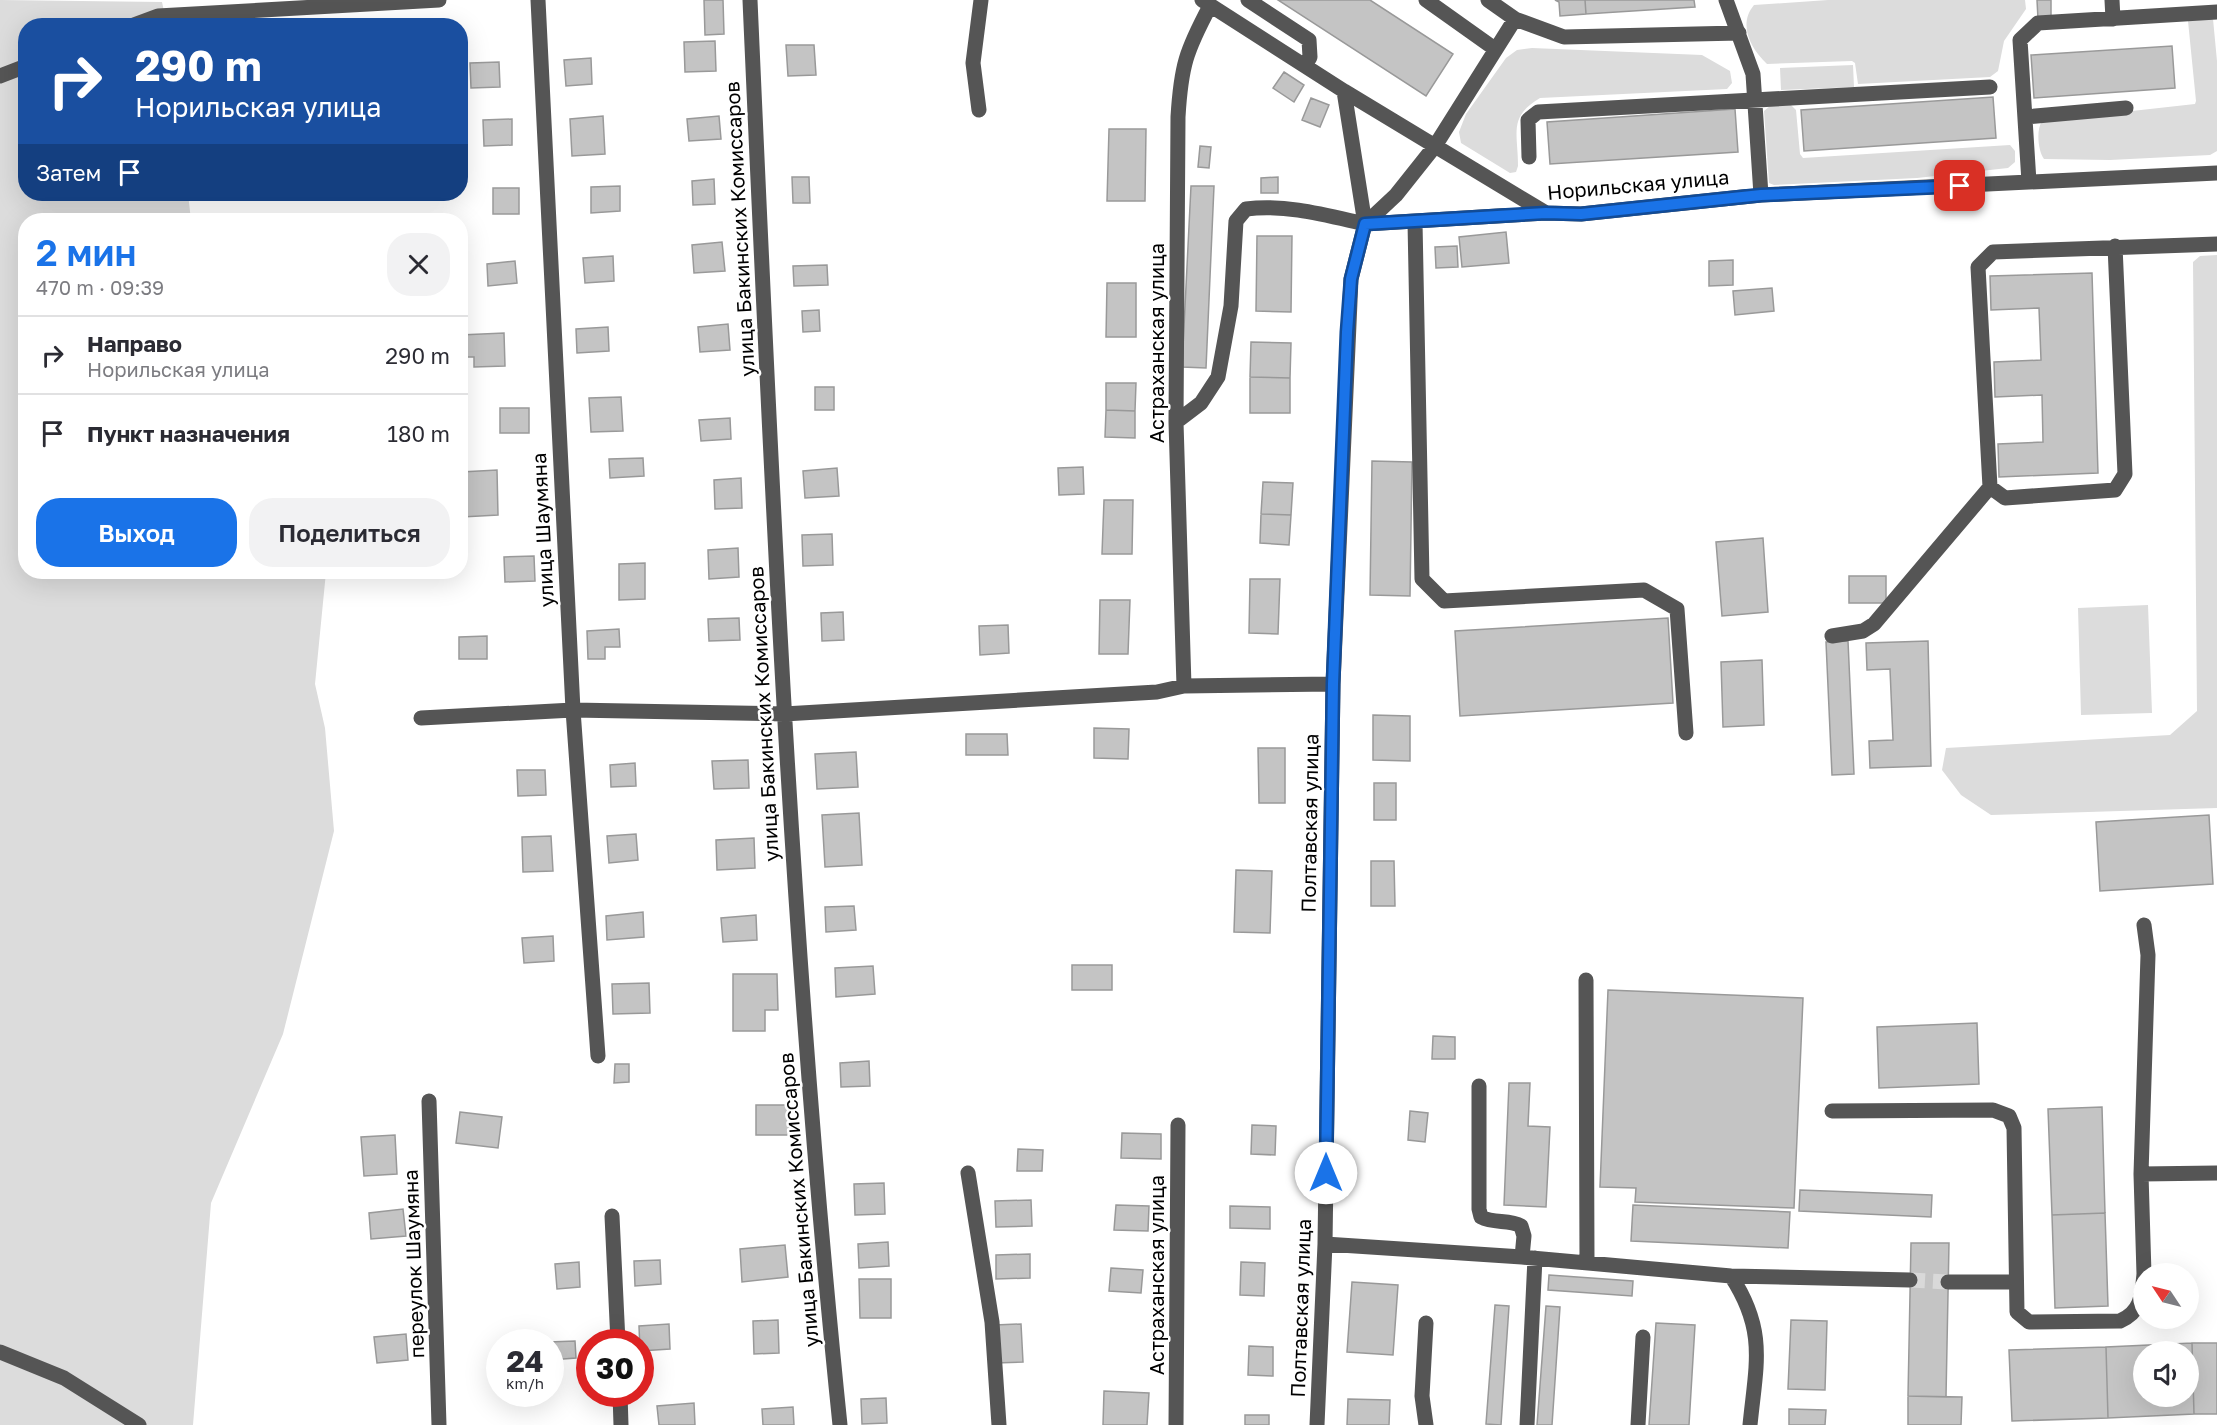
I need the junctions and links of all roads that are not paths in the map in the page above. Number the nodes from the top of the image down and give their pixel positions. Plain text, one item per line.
1 (439, 0) edge
2 (538, 0) edge
3 (750, 0) edge
4 (981, 0) edge
5 (1248, 0) edge
6 (1426, 0) edge
7 (1488, 0) edge
8 (1726, 0) edge
9 (2112, 0) edge
10 (1206, 3) edge
11 (2217, 12) edge
12 (153, 18) edge
13 (1515, 19) junction
14 (2113, 19) junction
15 (1739, 33) junction
16 (1495, 49) junction
17 (1305, 66) junction
18 (18, 69) edge
19 (0, 75) edge
20 (1990, 87) dead end
21 (1344, 91) junction
22 (1755, 100) junction
23 (2126, 108) dead end
24 (979, 110) dead end
25 (2025, 117) junction
26 (1435, 146) junction
27 (1529, 157) dead end
28 (2217, 173) edge
29 (2029, 182) junction
30 (1761, 195) junction
31 (1546, 213) junction
32 (1415, 222) junction
33 (1365, 224) junction
34 (2217, 244) edge
35 (2115, 246) junction
36 (1176, 422) junction
37 (1990, 487) junction
38 (1832, 636) dead end
39 (1333, 684) junction
40 (1185, 686) junction
41 (573, 710) junction
42 (783, 714) junction
43 (421, 718) dead end
44 (1686, 733) dead end
45 (2144, 925) dead end
46 (1586, 980) dead end
47 (597, 1056) dead end
48 (1479, 1086) dead end
49 (429, 1101) dead end
50 (1832, 1111) dead end
51 (1178, 1125) dead end
52 (968, 1173) dead end
53 (2217, 1173) edge
54 (2141, 1174) junction
55 (612, 1216) dead end
56 (1325, 1244) junction
57 (1529, 1257) junction
58 (1587, 1262) junction
59 (2144, 1263) edge
60 (1731, 1276) junction
61 (1910, 1280) tunnel mouth
62 (1948, 1282) tunnel mouth
63 (2016, 1282) junction
64 (2133, 1315) edge
65 (1426, 1323) dead end
66 (617, 1329) edge
67 (1643, 1337) dead end
68 (0, 1352) edge
69 (620, 1407) edge
70 (139, 1425) edge
71 (439, 1425) edge
72 (621, 1425) edge
73 (840, 1425) edge
74 (999, 1425) edge
75 (1176, 1425) edge
76 (1317, 1425) edge
77 (1426, 1425) edge
78 (1527, 1425) edge
79 (1638, 1425) edge
80 (1750, 1425) edge

1 - 12 street
2 - 41 street, улица Шаумяна
3 - 42 street, улица Бакинских Комиссаров
4 - 24 street
5 - 17 street
6 - 16 street
7 - 13 street
8 - 15 street
9 - 14 street
10 - 17 street
10 - 36 street, Астраханская улица
11 - 14 street
13 - 15 street
13 - 16 street
14 - 25 street
15 - 22 street
16 - 26 street
17 - 21 street
18 - 19 street
20 - 22 street
21 - 26 street
21 - 33 street
22 - 27 street
22 - 30 street
23 - 25 street
25 - 29 street
26 - 31 street
26 - 33 street
28 - 29 street, Норильская улица
29 - 30 street, Норильская улица
30 - 31 street, Норильская улица
31 - 32 street, Норильская улица
32 - 33 street, Норильская улица
32 - 44 street
33 - 36 street, Норильская улица
33 - 39 street, Полтавская улица
34 - 35 street
35 - 37 street
35 - 37 street
36 - 40 street, Астраханская улица
37 - 38 street
39 - 40 street
39 - 56 street, Полтавская улица
40 - 42 street
41 - 42 street
41 - 43 street
41 - 47 street, улица Шаумяна
42 - 73 street, улица Бакинских Комиссаров
45 - 54 street
46 - 58 street
48 - 57 street
49 - 71 street, переулок Шаумяна
50 - 63 street
51 - 75 street, Астраханская улица
52 - 74 street
53 - 54 street
54 - 59 street
55 - 66 street
56 - 57 street
56 - 76 street, Полтавская улица
57 - 58 street
57 - 78 street
58 - 60 street
60 - 61 street
60 - 80 street
62 - 63 street
63 - 64 street
65 - 77 street
67 - 79 street
68 - 70 street
69 - 72 street

